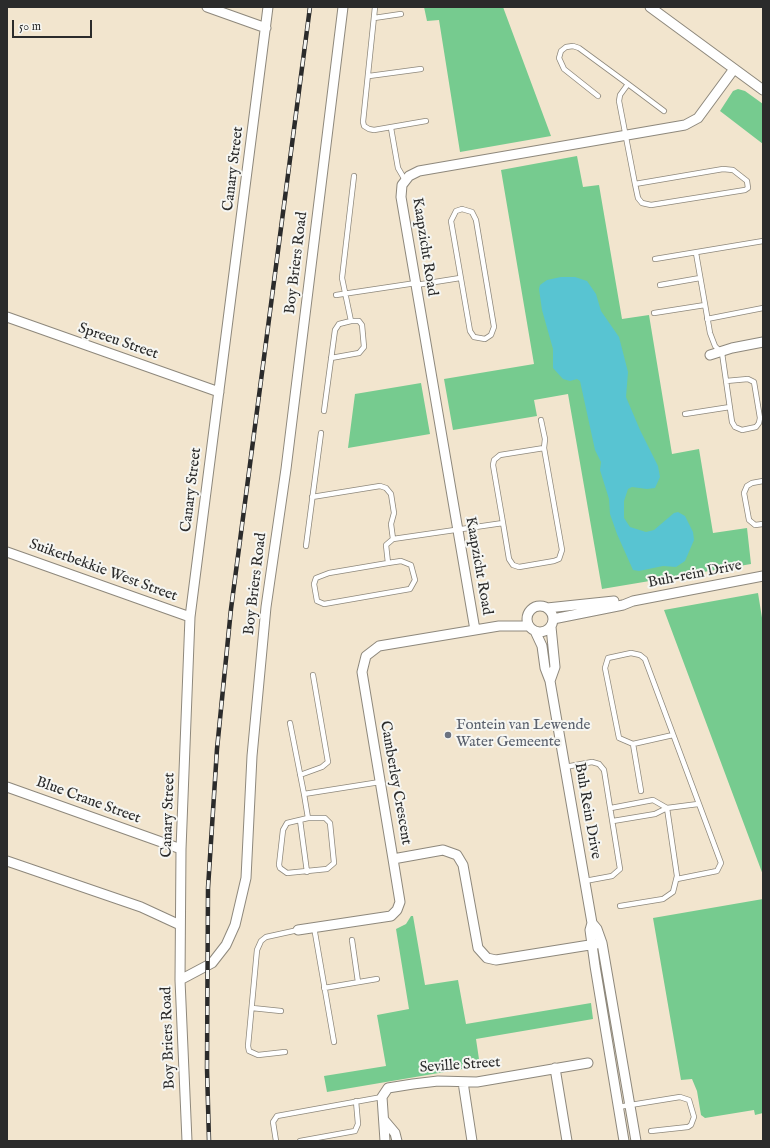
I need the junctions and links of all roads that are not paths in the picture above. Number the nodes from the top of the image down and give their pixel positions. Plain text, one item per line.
1 (207, 7) edge
2 (268, 7) edge
3 (343, 7) edge
4 (375, 7) edge
5 (650, 7) edge
6 (401, 14) dead end
7 (374, 18) junction
8 (266, 28) junction
9 (421, 69) dead end
10 (734, 69) junction
11 (369, 76) junction
12 (628, 84) junction
13 (763, 90) edge
14 (598, 96) dead end
15 (664, 111) dead end
16 (426, 122) dead end
17 (391, 128) junction
18 (627, 135) junction
19 (354, 176) dead end
20 (405, 180) junction
21 (635, 184) junction
22 (763, 240) edge
23 (696, 253) junction
24 (655, 259) dead end
25 (460, 278) junction
26 (700, 278) junction
27 (416, 284) junction
28 (660, 285) dead end
29 (345, 294) junction
30 (336, 296) dead end
31 (705, 305) junction
32 (763, 308) edge
33 (654, 313) dead end
34 (7, 317) edge
35 (707, 319) junction
36 (351, 321) junction
37 (763, 342) edge
38 (722, 353) junction
39 (710, 355) dead end
40 (331, 358) junction
41 (726, 381) junction
42 (219, 392) junction
43 (763, 401) edge
44 (758, 402) junction
45 (730, 407) junction
46 (324, 411) dead end
47 (685, 414) dead end
48 (541, 420) dead end
49 (321, 434) dead end
50 (544, 448) junction
51 (763, 481) edge
52 (312, 497) junction
53 (503, 523) junction
54 (763, 524) edge
55 (458, 529) junction
56 (393, 539) junction
57 (306, 546) dead end
58 (7, 552) edge
59 (388, 563) junction
60 (763, 576) edge
61 (633, 601) junction
62 (547, 608) junction
63 (528, 613) junction
64 (190, 617) junction
65 (552, 623) junction
66 (499, 626) junction
67 (532, 628) junction
68 (475, 630) junction
69 (313, 675) dead end
70 (550, 681) junction
71 (290, 723) dead end
72 (673, 735) junction
73 (633, 744) junction
74 (565, 767) junction
75 (300, 775) junction
76 (380, 782) junction
77 (7, 787) edge
78 (641, 790) dead end
79 (304, 794) junction
80 (698, 804) junction
81 (611, 808) junction
82 (667, 808) junction
83 (308, 818) junction
84 (300, 820) junction
85 (613, 821) junction
86 (182, 849) junction
87 (393, 859) junction
88 (7, 861) edge
89 (308, 872) junction
90 (677, 879) junction
91 (585, 881) junction
92 (620, 906) dead end
93 (592, 923) junction
94 (180, 924) junction
95 (314, 927) junction
96 (298, 930) joint
97 (352, 940) dead end
98 (602, 943) junction
99 (592, 944) junction
100 (377, 979) dead end
101 (180, 980) junction
102 (358, 982) junction
103 (324, 988) junction
104 (252, 1008) junction
105 (281, 1011) dead end
106 (615, 1023) junction
107 (604, 1025) junction
108 (334, 1042) dead end
109 (285, 1052) dead end
110 (588, 1063) dead end
111 (555, 1068) junction
112 (463, 1082) junction
113 (382, 1097) junction
114 (356, 1101) junction
115 (630, 1105) junction
116 (618, 1107) junction
117 (384, 1120) junction
118 (651, 1131) dead end
119 (187, 1141) edge
120 (276, 1141) edge
121 (300, 1141) edge
122 (385, 1141) edge
123 (397, 1141) edge
124 (472, 1141) edge
125 (567, 1141) edge
126 (624, 1141) edge
127 (636, 1141) edge

1 - 8 street
2 - 8 street, Canary Street
3 - 101 street, Boy Briers Road
4 - 7 lane
5 - 10 street
6 - 7 lane
7 - 11 lane
8 - 42 street, Canary Street
9 - 11 lane
10 - 13 street
10 - 18 street, Kaapzicht Road
11 - 17 lane
12 - 14 lane
12 - 15 lane
12 - 18 lane
16 - 17 lane
17 - 20 lane
18 - 20 street, Kaapzicht Road
18 - 21 lane
19 - 29 lane
20 - 27 street, Kaapzicht Road
21 - 21 lane
22 - 23 lane
23 - 24 lane
23 - 26 lane
25 - 25 lane
25 - 27 lane
26 - 28 lane
26 - 31 lane
27 - 29 lane
27 - 55 street, Kaapzicht Road
29 - 30 lane
29 - 36 lane
31 - 33 lane
31 - 35 lane
32 - 35 lane
34 - 42 street, Spreeu Street
35 - 38 lane
36 - 40 lane
36 - 40 lane
37 - 38 street
38 - 39 street
38 - 41 lane
40 - 46 lane
41 - 44 lane
41 - 45 lane
42 - 64 street, Canary Street
43 - 44 lane
44 - 45 lane
45 - 47 lane
48 - 50 lane
49 - 52 lane
50 - 53 lane
50 - 53 lane
51 - 54 lane
52 - 56 lane
52 - 57 lane
53 - 55 lane
55 - 56 lane
55 - 68 street, Kaapzicht Road
56 - 59 lane
58 - 64 street, Suikerbekkie West Street
59 - 59 lane
60 - 61 street, Buh-rein Drive
61 - 62 street, Buh-rein Drive
61 - 65 street, Buh-rein Drive
62 - 63 street
62 - 65 street
63 - 66 street, Camberley Crescent
63 - 67 street
64 - 86 street, Canary Street
65 - 67 street
65 - 70 street, Buh Rein Drive
66 - 67 street, Camberley Crescent
66 - 68 street, Camberley Crescent
67 - 70 street, Buh Rein Drive
68 - 76 street, Camberley Crescent
69 - 75 lane
70 - 74 street, Buh Rein Drive
71 - 75 lane
72 - 73 lane
72 - 73 lane
72 - 80 lane
73 - 78 lane
74 - 81 lane
74 - 91 street, Buh Rein Drive
75 - 79 lane
76 - 79 lane
76 - 87 street, Camberley Crescent
77 - 86 street, Blue Crane Street
79 - 83 lane
80 - 82 lane
80 - 90 lane
81 - 82 lane
81 - 85 lane
82 - 85 lane
82 - 90 lane
83 - 84 lane
83 - 89 lane
84 - 89 lane
84 - 89 lane
85 - 91 lane
86 - 94 street, Canary Street
87 - 95 street
87 - 99 street, Camberley Crescent
88 - 94 street
90 - 92 lane
91 - 93 street, Buh Rein Drive
93 - 98 street, Buh Rein Drive
93 - 99 street, Buh Rein Drive
94 - 101 street, Canary Street
95 - 96 street
95 - 103 lane
96 - 104 lane
97 - 102 lane
98 - 99 street, Camberley Crescent
98 - 106 street, Buh Rein Drive
99 - 107 street, Buh Rein Drive
100 - 102 lane
101 - 119 street, Boy Briers Road
102 - 103 lane
103 - 108 lane
104 - 105 lane
104 - 109 lane
106 - 107 street
106 - 115 street, Buh Rein Drive
107 - 116 street, Buh Rein Drive
110 - 111 street, Seville Street
111 - 112 street, Seville Street
111 - 125 street
112 - 113 street, Seville Street
112 - 124 street
113 - 114 lane
113 - 117 street
114 - 120 lane
114 - 121 lane
115 - 116 lane
115 - 118 lane
115 - 127 street, Buh Rein Drive
116 - 126 street, Buh Rein Drive
117 - 122 street
117 - 123 street

